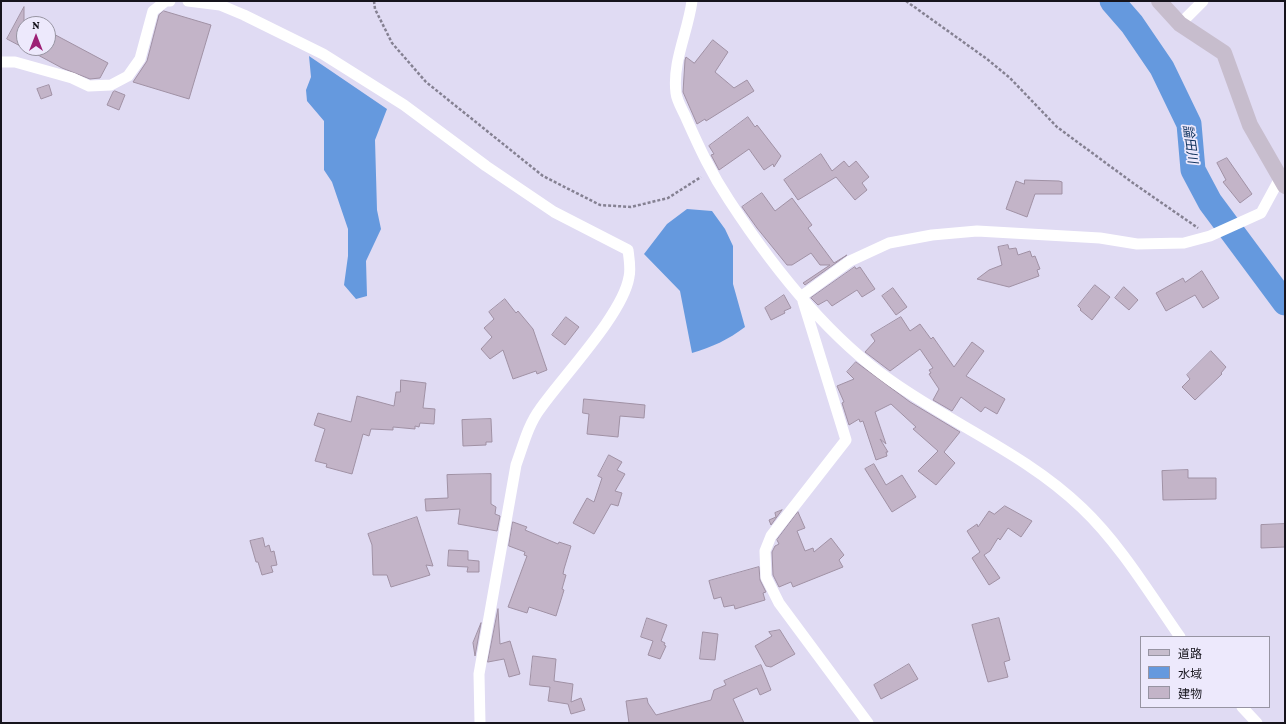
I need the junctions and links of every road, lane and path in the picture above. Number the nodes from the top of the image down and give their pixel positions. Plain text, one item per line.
1 (170, 1) edge
2 (188, 1) edge
3 (374, 1) edge
4 (692, 1) edge
5 (906, 1) edge
6 (1159, 1) edge
7 (1203, 1) edge
8 (1180, 24) junction
9 (1, 62) edge
10 (710, 171) junction
11 (1283, 179) edge
12 (1210, 236) junction
13 (802, 296) junction
14 (1179, 636) edge
15 (1243, 708) edge
16 (480, 723) edge
17 (868, 723) edge
18 (1257, 723) edge

1 - 9 street
2 - 16 street
3 - 10 path
4 - 10 street
5 - 12 path
6 - 8 street
7 - 8 street
8 - 11 street
10 - 13 street
11 - 12 street
12 - 13 street
13 - 14 street
13 - 17 street
15 - 18 street

